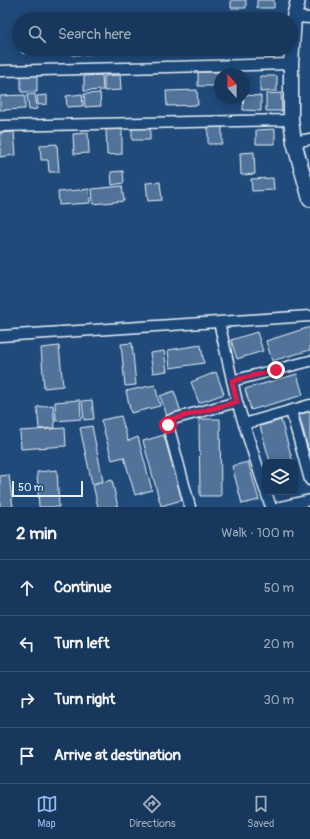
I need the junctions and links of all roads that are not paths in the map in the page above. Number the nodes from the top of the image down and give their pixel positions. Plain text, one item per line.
1 (298, 0) edge
2 (295, 12) edge
3 (298, 17) edge
4 (310, 18) edge
5 (292, 56) edge
6 (291, 64) junction
7 (0, 71) edge
8 (291, 120) junction
9 (0, 126) edge
10 (310, 139) edge
11 (294, 142) junction
12 (310, 199) edge
13 (310, 316) edge
14 (219, 322) junction
15 (0, 336) edge
16 (310, 361) edge
17 (232, 381) junction
18 (237, 402) junction
19 (310, 405) edge
20 (291, 411) junction
21 (244, 424) junction
22 (310, 480) edge
23 (262, 481) edge
24 (266, 495) edge
25 (310, 500) edge
26 (190, 507) edge
27 (271, 507) edge
28 (280, 507) edge

1 - 2 street
3 - 4 street
5 - 6 street
6 - 7 street
6 - 8 street
8 - 9 street
8 - 11 street
10 - 11 street
11 - 12 street
13 - 14 street
14 - 15 street
14 - 17 street
16 - 17 street
17 - 18 street
18 - 21 street
18 - 26 street
19 - 20 street
20 - 21 street
20 - 22 street
21 - 23 street
24 - 27 street
25 - 28 street

